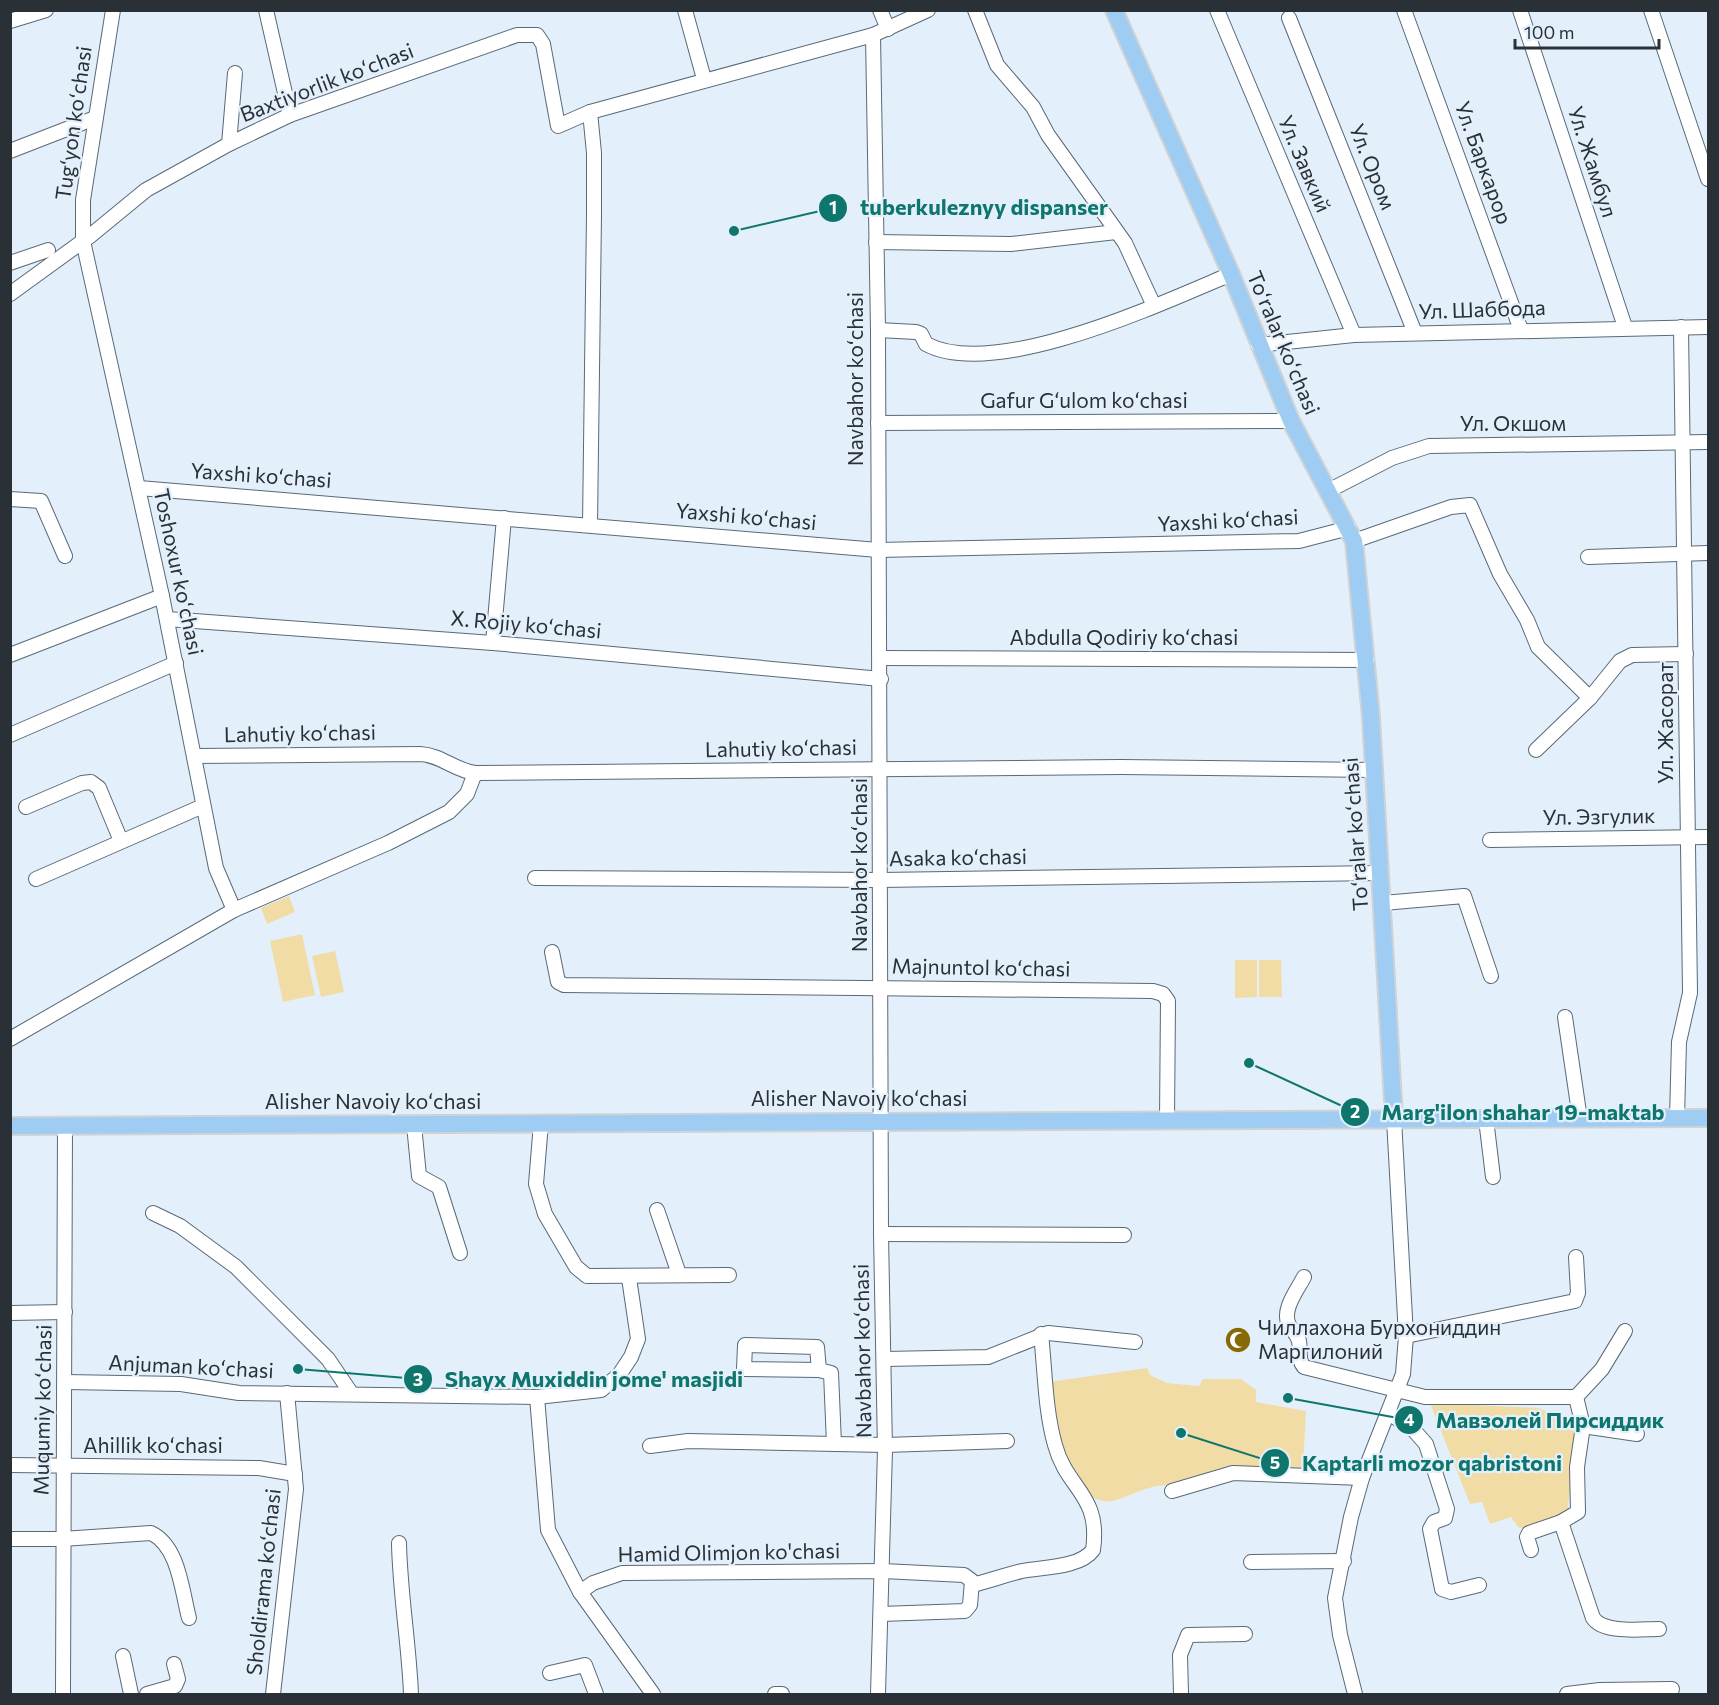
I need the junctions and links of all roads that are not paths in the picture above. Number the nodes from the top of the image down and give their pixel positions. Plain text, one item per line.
1 (46, 10) edge
2 (113, 10) edge
3 (266, 10) edge
4 (684, 10) edge
5 (880, 10) edge
6 (927, 10) edge
7 (975, 10) edge
8 (1114, 10) edge
9 (1216, 10) edge
10 (1404, 10) edge
11 (1520, 10) edge
12 (1651, 10) edge
13 (1289, 18) dead end
14 (10, 21) edge
15 (888, 29) junction
16 (873, 35) junction
17 (235, 73) dead end
18 (704, 79) junction
19 (590, 112) junction
20 (290, 115) junction
21 (95, 118) junction
22 (229, 144) junction
23 (10, 151) edge
24 (1708, 178) edge
25 (1116, 232) junction
26 (83, 241) junction
27 (876, 242) junction
28 (48, 250) dead end
29 (10, 263) edge
30 (1231, 274) junction
31 (34, 278) junction
32 (10, 294) edge
33 (1154, 306) junction
34 (1625, 327) junction
35 (1682, 327) junction
36 (1708, 327) edge
37 (878, 330) junction
38 (1521, 330) junction
39 (1415, 333) junction
40 (1354, 335) junction
41 (1258, 345) junction
42 (1291, 421) junction
43 (878, 423) junction
44 (1683, 442) junction
45 (1708, 442) edge
46 (139, 488) junction
47 (1328, 491) junction
48 (10, 499) edge
49 (504, 518) junction
50 (590, 525) junction
51 (1351, 535) junction
52 (878, 550) junction
53 (1708, 553) edge
54 (1685, 554) junction
55 (64, 556) dead end
56 (1588, 557) dead end
57 (162, 596) junction
58 (167, 619) junction
59 (493, 643) junction
60 (1686, 654) junction
61 (10, 656) edge
62 (880, 658) junction
63 (1367, 660) junction
64 (176, 663) junction
65 (881, 679) junction
66 (1590, 698) junction
67 (10, 735) edge
68 (1536, 750) dead end
69 (194, 756) junction
70 (881, 769) junction
71 (1374, 770) junction
72 (475, 773) junction
73 (203, 806) junction
74 (26, 807) dead end
75 (1688, 837) junction
76 (1708, 837) edge
77 (1490, 840) dead end
78 (121, 842) junction
79 (1381, 873) junction
80 (535, 878) dead end
81 (36, 879) dead end
82 (880, 880) junction
83 (1383, 903) junction
84 (234, 910) junction
85 (552, 951) dead end
86 (1491, 976) dead end
87 (880, 988) junction
88 (1565, 1017) dead end
89 (10, 1039) edge
90 (1677, 1118) junction
91 (1708, 1118) edge
92 (1394, 1119) junction
93 (1486, 1119) junction
94 (1580, 1119) junction
95 (882, 1121) junction
96 (1167, 1121) junction
97 (541, 1123) junction
98 (65, 1125) junction
99 (414, 1125) junction
100 (10, 1126) edge
101 (1493, 1177) dead end
102 (657, 1210) dead end
103 (153, 1213) dead end
104 (881, 1234) junction
105 (1124, 1235) dead end
106 (460, 1253) dead end
107 (1576, 1257) dead end
108 (679, 1274) junction
109 (729, 1275) dead end
110 (1304, 1277) dead end
111 (628, 1278) junction
112 (65, 1312) junction
113 (10, 1313) edge
114 (1625, 1331) dead end
115 (1041, 1334) junction
116 (1406, 1335) junction
117 (1135, 1342) dead end
118 (884, 1359) junction
119 (819, 1370) junction
120 (65, 1382) junction
121 (1398, 1392) junction
122 (287, 1393) junction
123 (351, 1393) junction
124 (537, 1397) junction
125 (1576, 1397) junction
126 (1388, 1413) junction
127 (1583, 1426) junction
128 (1637, 1434) dead end
129 (1007, 1441) dead end
130 (834, 1444) junction
131 (885, 1445) junction
132 (650, 1446) dead end
133 (10, 1465) edge
134 (64, 1466) junction
135 (295, 1474) junction
136 (1362, 1478) junction
137 (1173, 1491) dead end
138 (1561, 1522) junction
139 (10, 1539) edge
140 (62, 1539) junction
141 (399, 1543) dead end
142 (1532, 1550) dead end
143 (1344, 1561) junction
144 (1251, 1562) dead end
145 (883, 1571) junction
146 (972, 1585) junction
147 (1479, 1585) dead end
148 (580, 1592) junction
149 (881, 1614) junction
150 (189, 1618) dead end
151 (1659, 1629) dead end
152 (1245, 1634) dead end
153 (123, 1656) dead end
154 (174, 1664) dead end
155 (550, 1673) dead end
156 (1672, 1689) dead end
157 (775, 1694) edge
158 (63, 1695) edge
159 (131, 1695) edge
160 (147, 1695) edge
161 (273, 1695) edge
162 (411, 1695) edge
163 (596, 1695) edge
164 (653, 1695) edge
165 (782, 1695) edge
166 (878, 1695) edge
167 (1181, 1695) edge
168 (1355, 1695) edge
169 (1567, 1695) edge

1 - 14 street
2 - 21 street, Tugʻyon koʻchasi
3 - 20 street
4 - 18 street
5 - 15 street
6 - 15 street, Baxtiyorlik koʻchasi
7 - 25 street
8 - 30 main road, Toʻralar koʻchasi
9 - 40 street, Ул. Завкий
10 - 38 street, Ул. Баркарор
11 - 34 street, Ул. Жамбул
12 - 24 street
13 - 39 street, Ул. Ором
15 - 16 street, Baxtiyorlik koʻchasi
16 - 18 street, Baxtiyorlik koʻchasi
16 - 27 street, Navbahor koʻchasi
17 - 22 street
18 - 19 street, Baxtiyorlik koʻchasi
19 - 20 street, Baxtiyorlik koʻchasi
19 - 50 street
20 - 22 street, Baxtiyorlik koʻchasi
21 - 23 street
21 - 26 street, Tugʻyon koʻchasi
22 - 26 street, Baxtiyorlik koʻchasi
25 - 27 street
25 - 33 street
26 - 31 street, Baxtiyorlik koʻchasi
26 - 46 street, Toshoxur koʻchasi
27 - 37 street, Navbahor koʻchasi
28 - 29 street
29 - 31 street
30 - 33 street
30 - 41 main road, Toʻralar koʻchasi
31 - 32 street, Baxtiyorlik koʻchasi
33 - 37 street
34 - 35 street, Ул. Шаббода
34 - 38 street, Ул. Шаббода
35 - 36 street, Ул. Шаббода
35 - 44 street, Ул. Жасорат
37 - 43 street, Navbahor koʻchasi
38 - 39 street, Ул. Шаббода
39 - 40 street, Ул. Шаббода
40 - 41 street, Ул. Шаббода
41 - 42 main road, Toʻralar koʻchasi
42 - 43 street, Gafur Gʻulom koʻchasi
42 - 47 main road, Toʻralar koʻchasi
43 - 52 street, Navbahor koʻchasi
44 - 45 street, Ул. Окшом
44 - 47 street, Ул. Окшом
44 - 54 street, Ул. Жасорат
46 - 49 street, Yaxshi koʻchasi
46 - 57 street, Toshoxur koʻchasi
47 - 51 main road, Toʻralar koʻchasi
48 - 55 street
49 - 50 street, Yaxshi koʻchasi
49 - 59 street
50 - 52 street, Yaxshi koʻchasi
51 - 52 street, Yaxshi koʻchasi
51 - 63 main road, Toʻralar koʻchasi
51 - 66 street, Yaxshi koʻchasi
52 - 62 street, Navbahor koʻchasi
53 - 54 street
54 - 56 street
54 - 60 street, Ул. Жасорат
57 - 58 street, Toshoxur koʻchasi
57 - 61 street
58 - 59 street, X. Rojiy koʻchasi
58 - 64 street, Toshoxur koʻchasi
59 - 65 street, X. Rojiy koʻchasi
60 - 66 street
60 - 75 street, Ул. Жасорат
62 - 63 street, Abdulla Qodiriy koʻchasi
62 - 65 street, Navbahor koʻchasi
63 - 71 main road, Toʻralar koʻchasi
64 - 67 street
64 - 69 street, Toshoxur koʻchasi
65 - 70 street, Navbahor koʻchasi
66 - 68 street
69 - 72 street, Lahutiy koʻchasi
69 - 73 street, Toshoxur koʻchasi
70 - 71 street, Lahutiy koʻchasi
70 - 72 street, Lahutiy koʻchasi
70 - 82 street, Navbahor koʻchasi
71 - 79 main road, Toʻralar koʻchasi
72 - 84 street
73 - 78 street
73 - 84 street, Toshoxur koʻchasi
74 - 78 street
75 - 76 street, Ул. Эзгулик
75 - 77 street, Ул. Эзгулик
75 - 90 street, Ул. Жасорат
78 - 81 street
79 - 82 street, Asaka koʻchasi
79 - 83 main road, Toʻralar koʻchasi
80 - 82 street, Asaka koʻchasi
82 - 87 street, Navbahor koʻchasi
83 - 86 street
83 - 92 main road, Toʻralar koʻchasi
84 - 89 street
85 - 87 street, Majnuntol koʻchasi
87 - 95 street, Navbahor koʻchasi
87 - 96 street, Majnuntol koʻchasi
88 - 94 street
90 - 91 main road, Alisher Navoiy koʻchasi
90 - 94 main road, Alisher Navoiy koʻchasi
92 - 93 main road, Alisher Navoiy koʻchasi
92 - 96 main road, Alisher Navoiy koʻchasi
92 - 116 street, Toʻralar koʻchasi
93 - 94 main road, Alisher Navoiy koʻchasi
93 - 101 street
95 - 96 main road, Alisher Navoiy koʻchasi
95 - 97 main road, Alisher Navoiy koʻchasi
95 - 104 street, Navbahor koʻchasi
97 - 99 main road, Alisher Navoiy koʻchasi
97 - 111 street
98 - 99 main road, Alisher Navoiy koʻchasi
98 - 100 main road, Alisher Navoiy koʻchasi
98 - 112 street, Muqumiy koʻchasi
99 - 106 street
102 - 108 street
103 - 123 street
104 - 105 street
104 - 118 street, Navbahor koʻchasi
107 - 116 street
108 - 109 street
108 - 111 street
110 - 121 street
111 - 124 street, Anjuman koʻchasi
112 - 113 street
112 - 120 street, Muqumiy koʻchasi
114 - 125 street
115 - 117 street
115 - 118 street
115 - 146 street
116 - 121 street, Toʻralar koʻchasi
118 - 131 street, Navbahor koʻchasi
119 - 119 street
119 - 130 street
120 - 122 street, Anjuman koʻchasi
120 - 134 street, Muqumiy koʻchasi
121 - 125 street
121 - 126 street, Toʻralar koʻchasi
122 - 123 street, Anjuman koʻchasi
122 - 135 street, Sholdirama ko‘chasi
123 - 124 street, Anjuman koʻchasi
124 - 148 street
125 - 127 street
126 - 136 street, Toʻralar koʻchasi
126 - 147 street
127 - 128 street
127 - 138 street
129 - 131 street
130 - 131 street
130 - 132 street
131 - 145 street, Navbahor koʻchasi
133 - 134 street, Ahillik koʻchasi
134 - 135 street, Ahillik koʻchasi
134 - 140 street, Muqumiy koʻchasi
135 - 161 street, Sholdirama ko‘chasi
136 - 137 street
136 - 143 street, Toʻralar koʻchasi
138 - 142 street
138 - 151 street
139 - 140 street
140 - 150 street
140 - 158 street, Muqumiy koʻchasi
141 - 162 street
143 - 144 street
143 - 168 street, Toʻralar koʻchasi
145 - 146 street, Hamid Olimjon ko'chasi
145 - 148 street, Hamid Olimjon ko'chasi
145 - 149 street, Navbahor koʻchasi
146 - 149 street
148 - 164 street
149 - 166 street, Navbahor koʻchasi
152 - 167 street
153 - 159 street
154 - 160 street
155 - 163 street
156 - 169 street
157 - 165 street

